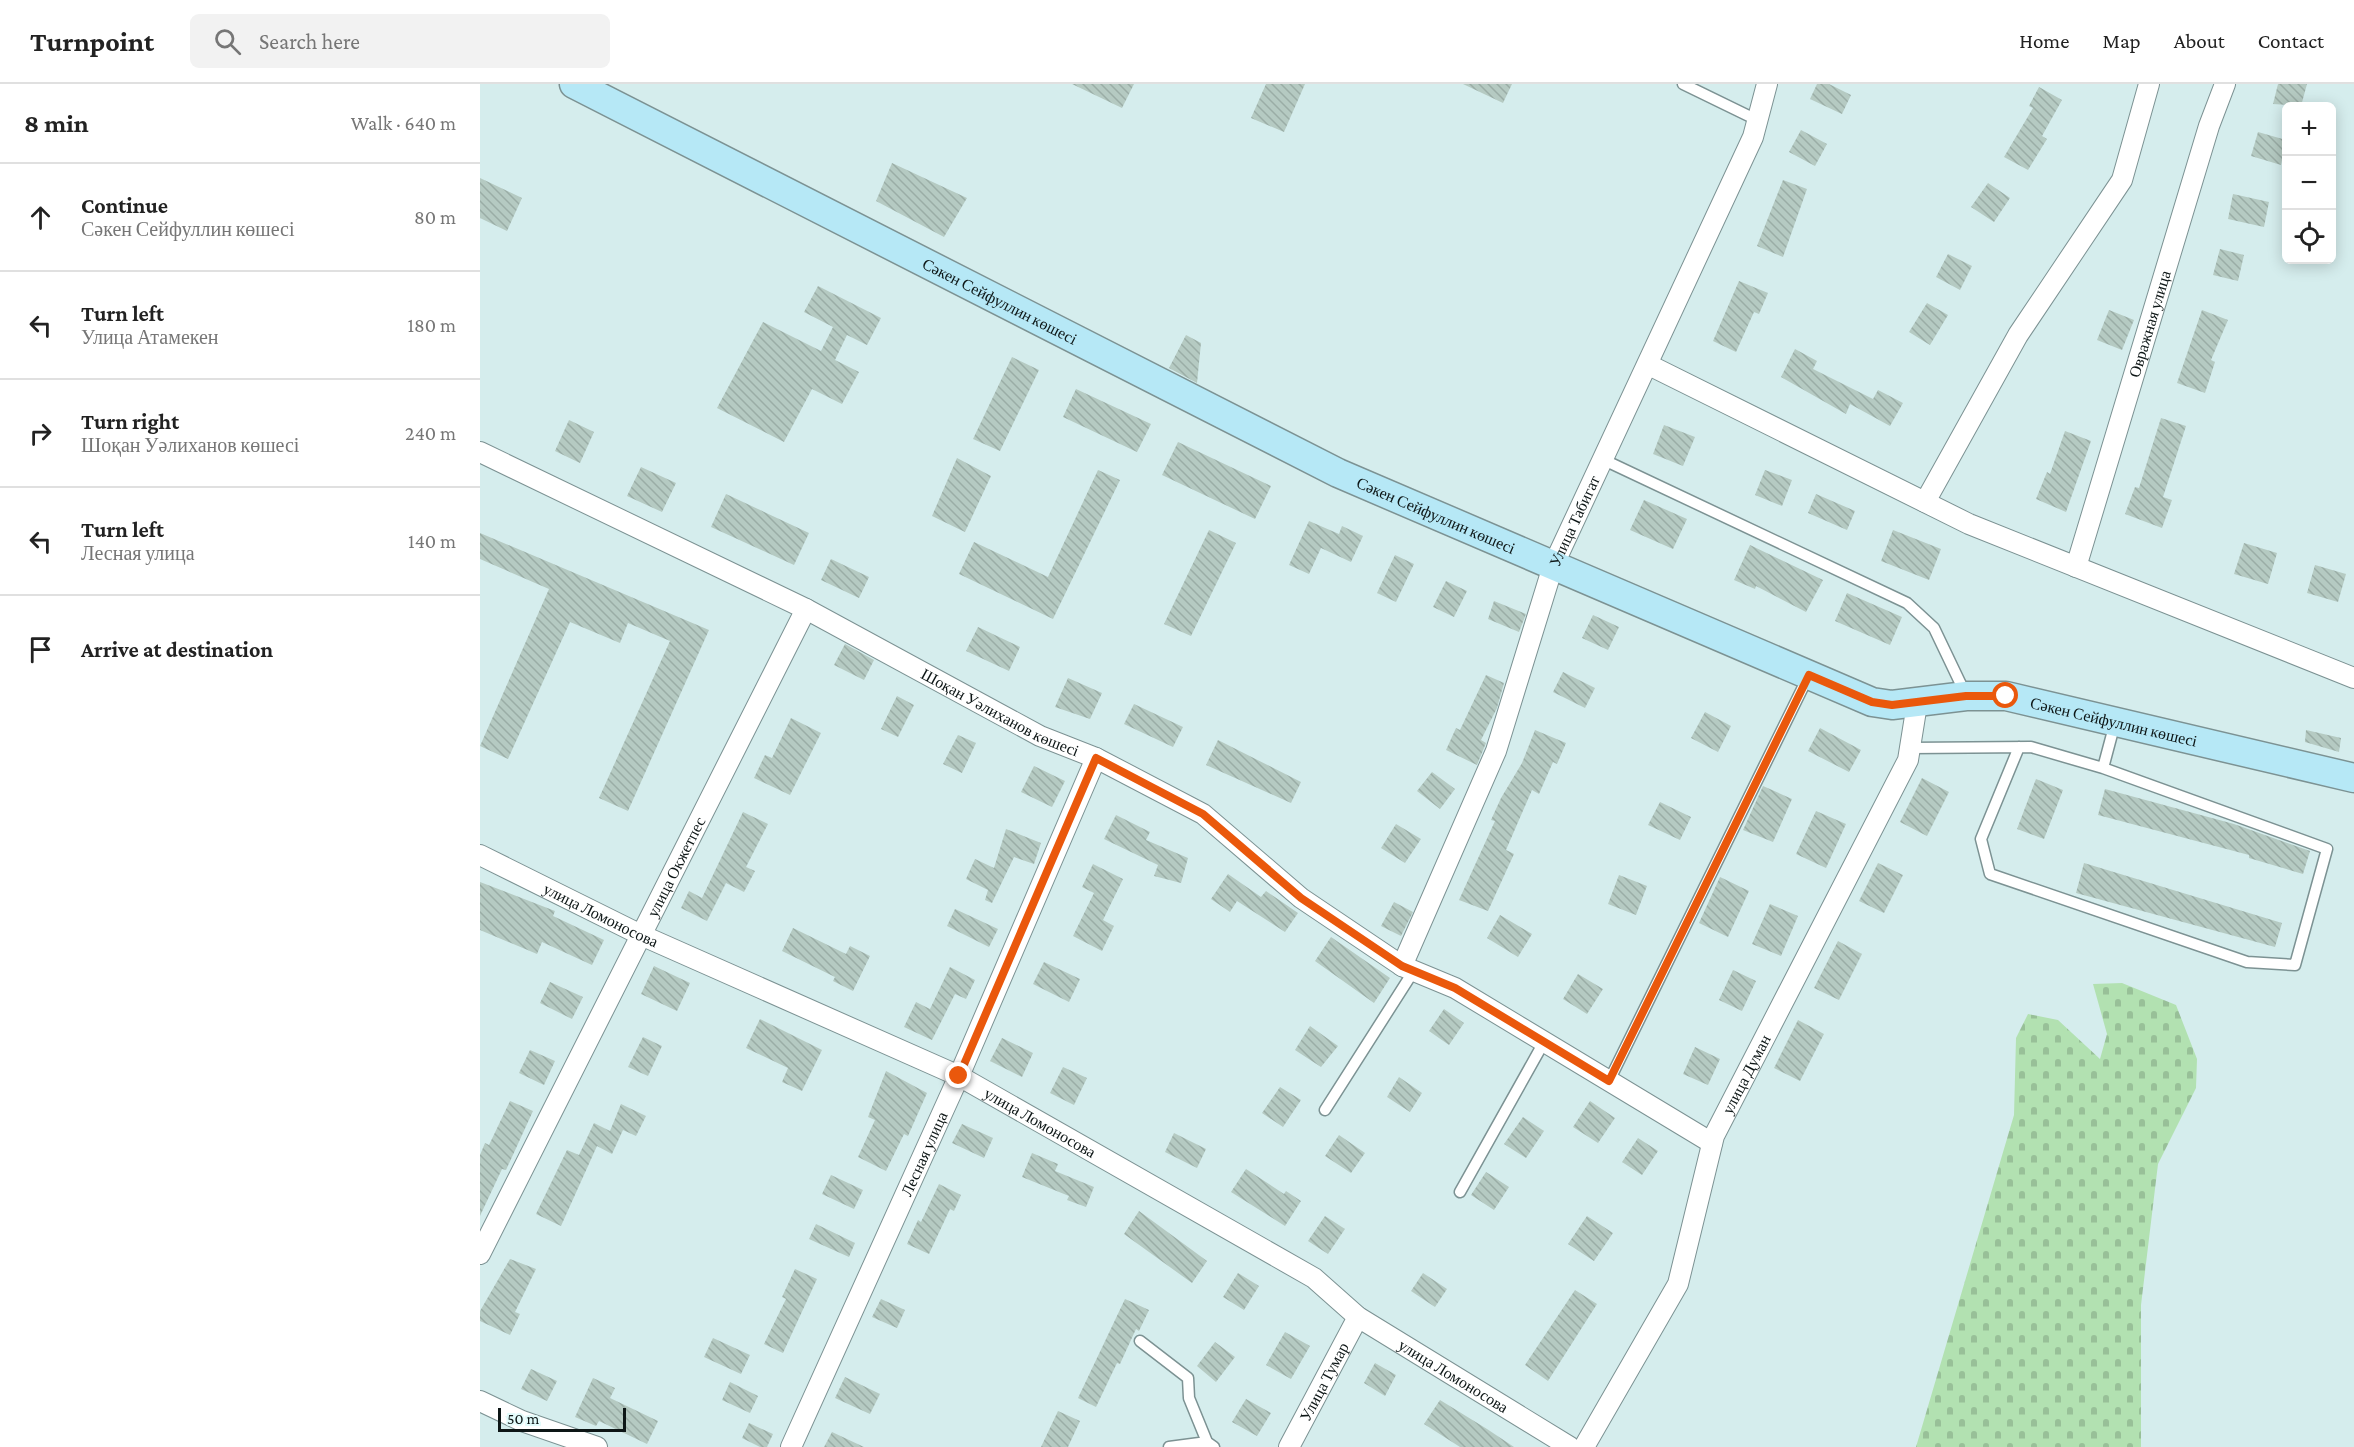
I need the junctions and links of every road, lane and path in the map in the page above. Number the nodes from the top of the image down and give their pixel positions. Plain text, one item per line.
1 (574, 84) edge
2 (1683, 84) edge
3 (1767, 84) edge
4 (2149, 84) edge
5 (2225, 84) edge
6 (1757, 120) junction
7 (1649, 365) junction
8 (480, 452) edge
9 (1604, 460) junction
10 (1925, 502) junction
11 (1553, 566) junction
12 (2076, 567) junction
13 (806, 609) junction
14 (1809, 675) junction
15 (2354, 678) edge
16 (1966, 696) junction
17 (1917, 704) junction
18 (2116, 721) junction
19 (2019, 747) junction
20 (1910, 748) junction
21 (1096, 758) junction
22 (2103, 768) junction
23 (2354, 778) edge
24 (480, 855) edge
25 (641, 935) junction
26 (1407, 969) junction
27 (1545, 1042) junction
28 (959, 1076) junction
29 (1609, 1081) junction
30 (1325, 1110) dead end
31 (1712, 1143) junction
32 (1460, 1191) dead end
33 (480, 1254) edge
34 (1359, 1317) junction
35 (1140, 1341) dead end
36 (480, 1401) edge
37 (1210, 1444) edge
38 (597, 1447) edge
39 (790, 1447) edge
40 (1169, 1447) edge
41 (1289, 1447) edge
42 (1570, 1447) edge
43 (1584, 1447) edge

1 - 11 street, Сәкен Сейфуллин көшесі
2 - 6 lane
3 - 6 street, Улица Табигат
4 - 10 street
5 - 12 street, Овражная улица
6 - 7 street, Улица Табигат
7 - 9 street, Улица Табигат
7 - 10 street
8 - 13 street, Шоқан Уәлиханов көшесі
9 - 11 street, Улица Табигат
9 - 16 lane
10 - 12 street
11 - 14 street, Сәкен Сейфуллин көшесі
11 - 26 street, Улица Табигат
12 - 15 street
13 - 21 street, Шоқан Уәлиханов көшесі
13 - 25 street, улица Окжетпес
14 - 17 street, Сәкен Сейфуллин көшесі
14 - 29 lane
16 - 17 street, Сәкен Сейфуллин көшесі
16 - 18 street, Сәкен Сейфуллин көшесі
17 - 20 street, улица Думан
18 - 22 lane
18 - 23 street, Сәкен Сейфуллин көшесі
19 - 20 lane
19 - 22 lane
19 - 22 lane
20 - 31 street, улица Думан
21 - 26 street, Шоқан Уәлиханов көшесі
21 - 28 street, Лесная улица
24 - 25 street, улица Ломоносова
25 - 28 street, улица Ломоносова
25 - 33 street, улица Окжетпес
26 - 27 street, Шоқан Уәлиханов көшесі
26 - 30 lane
27 - 29 street, Шоқан Уәлиханов көшесі
27 - 32 lane
28 - 34 street, улица Ломоносова
28 - 39 street, Лесная улица
29 - 31 street, Шоқан Уәлиханов көшесі
31 - 43 street, улица Думан
34 - 41 street, Улица Тумар
34 - 42 street, улица Ломоносова
35 - 37 lane
36 - 38 street
37 - 40 lane

